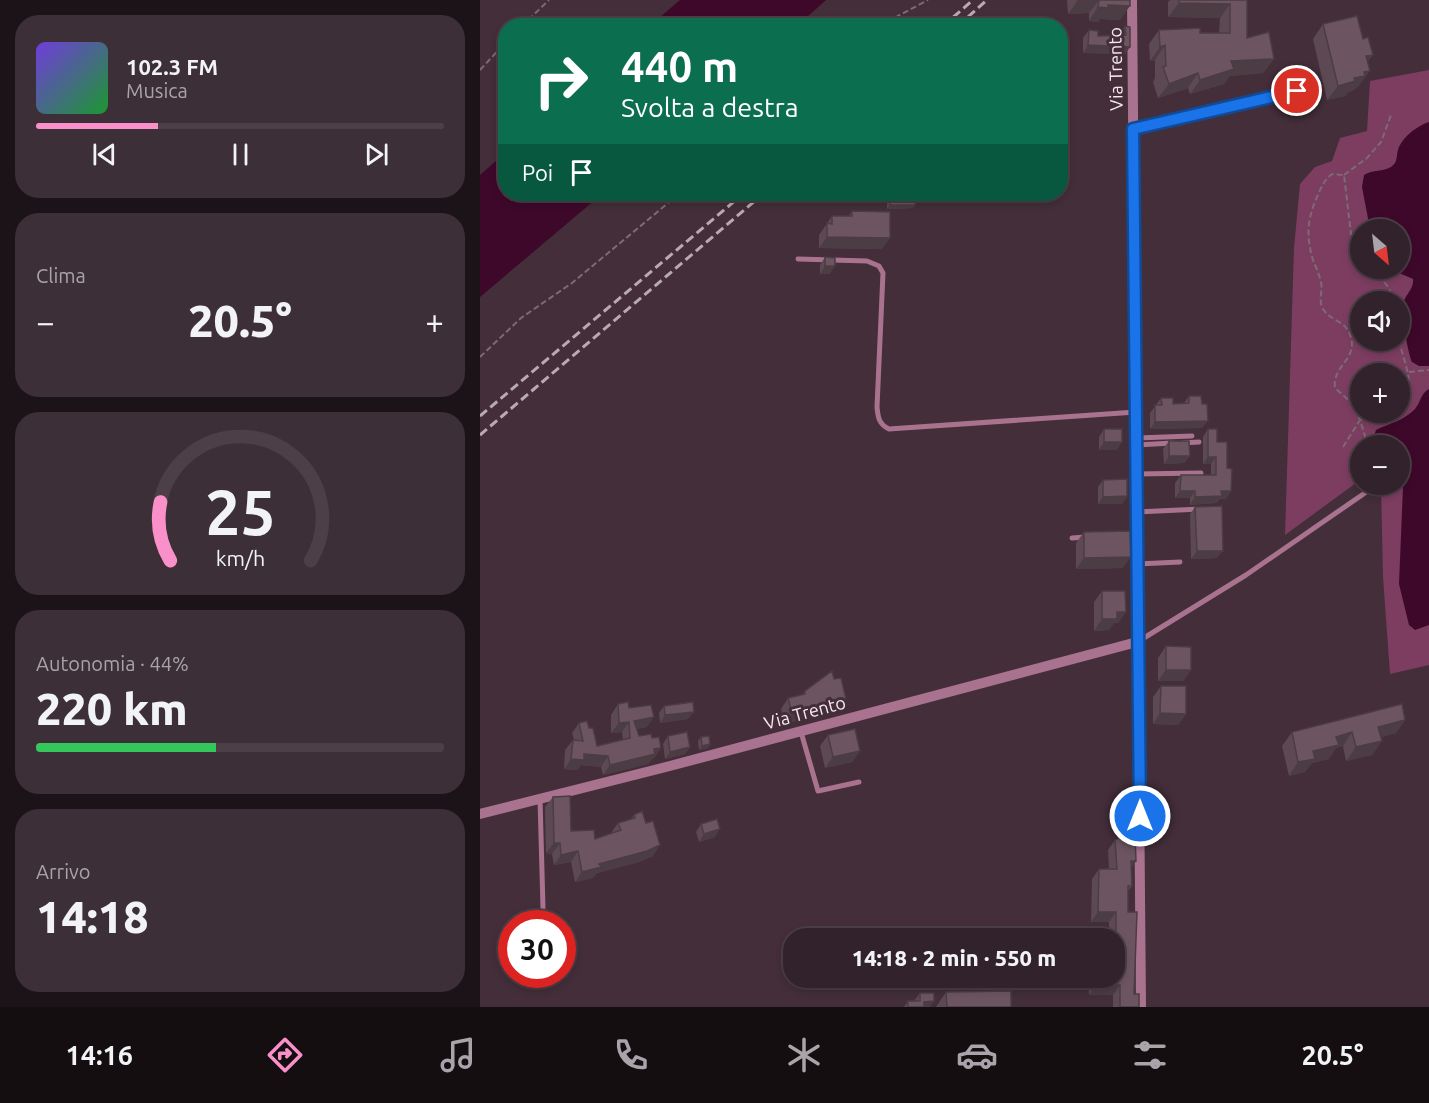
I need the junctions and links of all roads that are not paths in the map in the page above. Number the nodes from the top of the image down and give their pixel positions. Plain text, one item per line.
1 (1131, 0) edge
2 (1317, 86) dead end
3 (1133, 129) junction
4 (798, 259) dead end
5 (1136, 412) junction
6 (1192, 436) dead end
7 (1136, 442) junction
8 (1198, 442) dead end
9 (1201, 473) edge
10 (1136, 474) junction
11 (1362, 495) edge
12 (1212, 509) edge
13 (1136, 512) junction
14 (1094, 537) edge
15 (1072, 538) dead end
16 (1180, 562) dead end
17 (1137, 564) junction
18 (1137, 642) junction
19 (800, 732) junction
20 (859, 782) dead end
21 (540, 799) junction
22 (480, 814) edge
23 (543, 908) dead end
24 (1141, 1007) edge

1 - 3 street, Via Trento
2 - 3 lane
3 - 5 street, Via Trento
4 - 5 lane
5 - 7 street, Via Trento
6 - 7 lane
7 - 8 lane
7 - 10 street, Via Trento
9 - 10 lane
10 - 13 street, Via Trento
11 - 18 lane
12 - 13 lane
13 - 17 street, Via Trento
14 - 15 lane
16 - 17 lane
17 - 18 street, Via Trento
18 - 19 street, Via Trento
18 - 24 street, Via Trento
19 - 20 lane
19 - 21 street, Via Trento
21 - 22 street, Via Trento
21 - 23 lane

